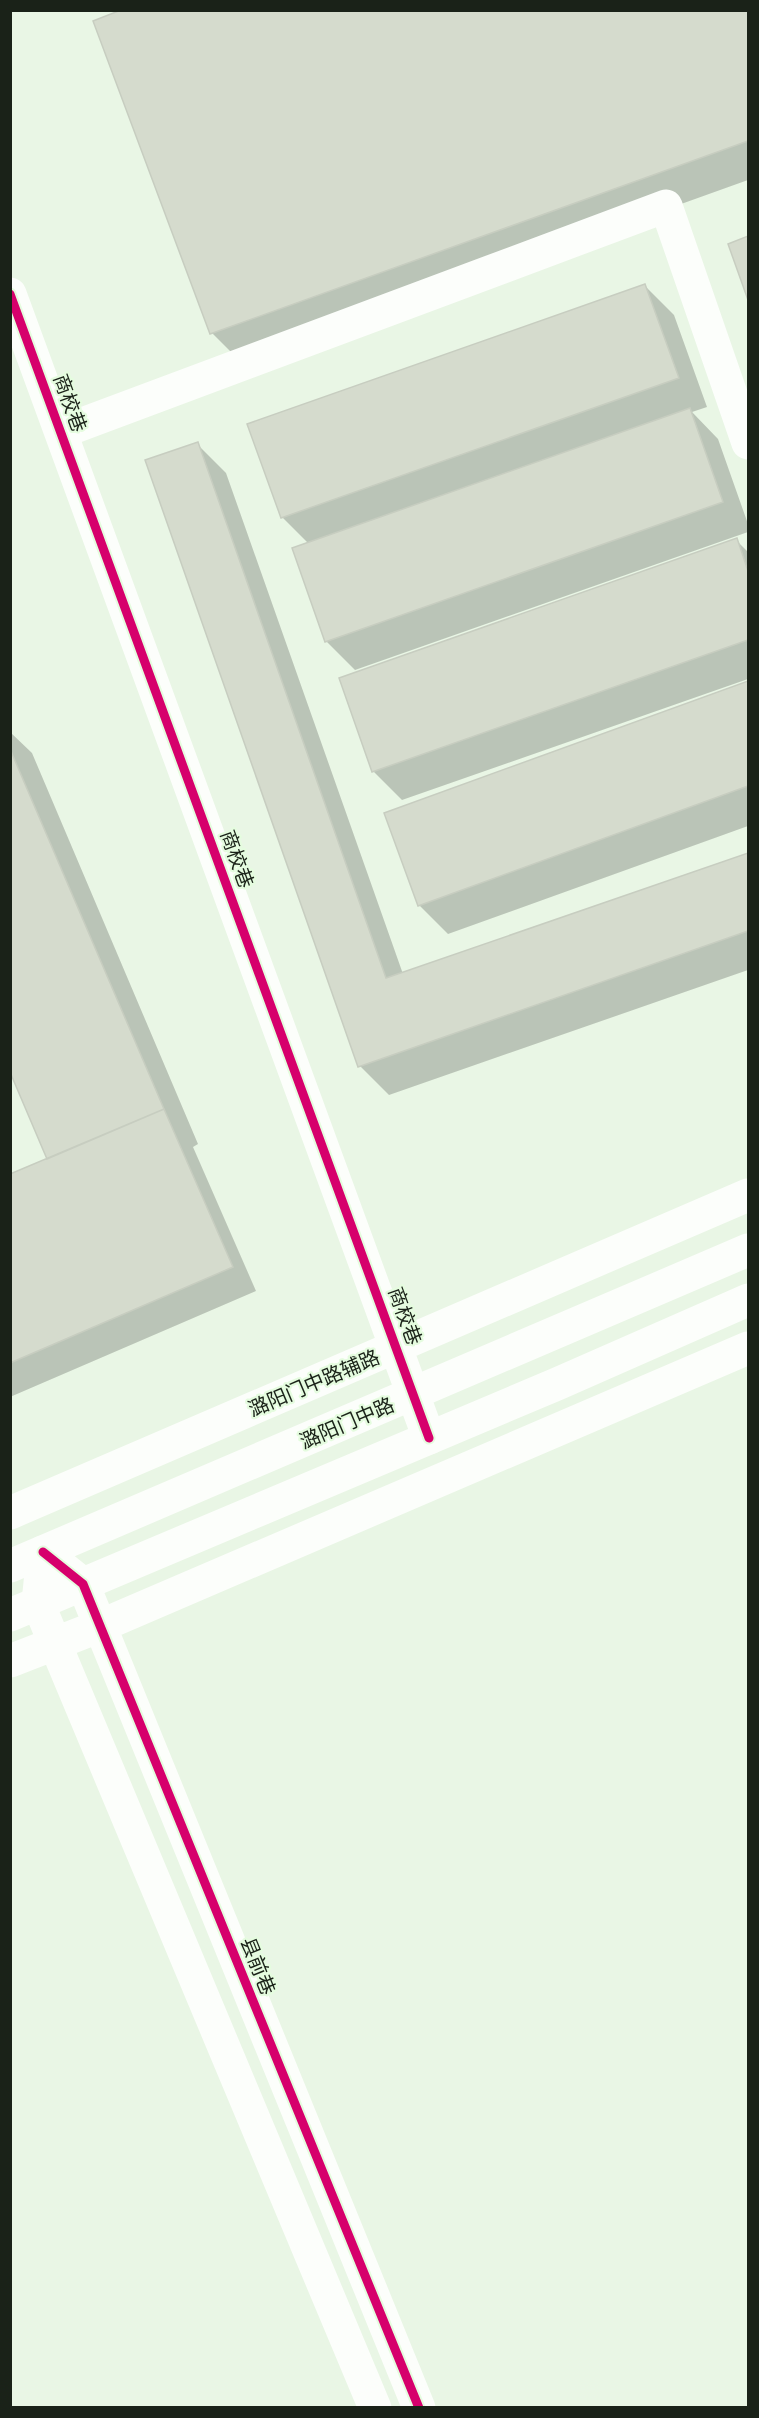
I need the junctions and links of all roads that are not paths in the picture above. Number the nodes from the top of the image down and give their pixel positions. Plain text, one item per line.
1 (10, 294) edge
2 (61, 432) junction
3 (748, 443) edge
4 (748, 1195) edge
5 (748, 1250) edge
6 (748, 1300) edge
7 (397, 1348) junction
8 (748, 1348) edge
9 (414, 1394) junction
10 (429, 1438) junction
11 (10, 1513) edge
12 (43, 1552) junction
13 (10, 1566) edge
14 (83, 1584) junction
15 (24, 1609) edge
16 (100, 1626) junction
17 (56, 1644) junction
18 (10, 1661) edge
19 (375, 2408) edge
20 (419, 2408) edge

1 - 2 street, 商校巷
2 - 3 street
2 - 7 street, 商校巷
4 - 7 street, 潞阳门中路辅路
5 - 9 street, 潞阳门中路
6 - 10 street
7 - 9 street, 商校巷
7 - 11 street, 潞阳门中路辅路
8 - 16 street
9 - 10 street, 商校巷
9 - 12 street, 潞阳门中路
10 - 14 street
12 - 13 street, 潞阳门中路
12 - 14 street, 县前巷
12 - 15 street
14 - 15 street
14 - 16 street, 县前巷
15 - 17 street
16 - 17 street
16 - 20 street, 县前巷
17 - 18 street
17 - 19 street

